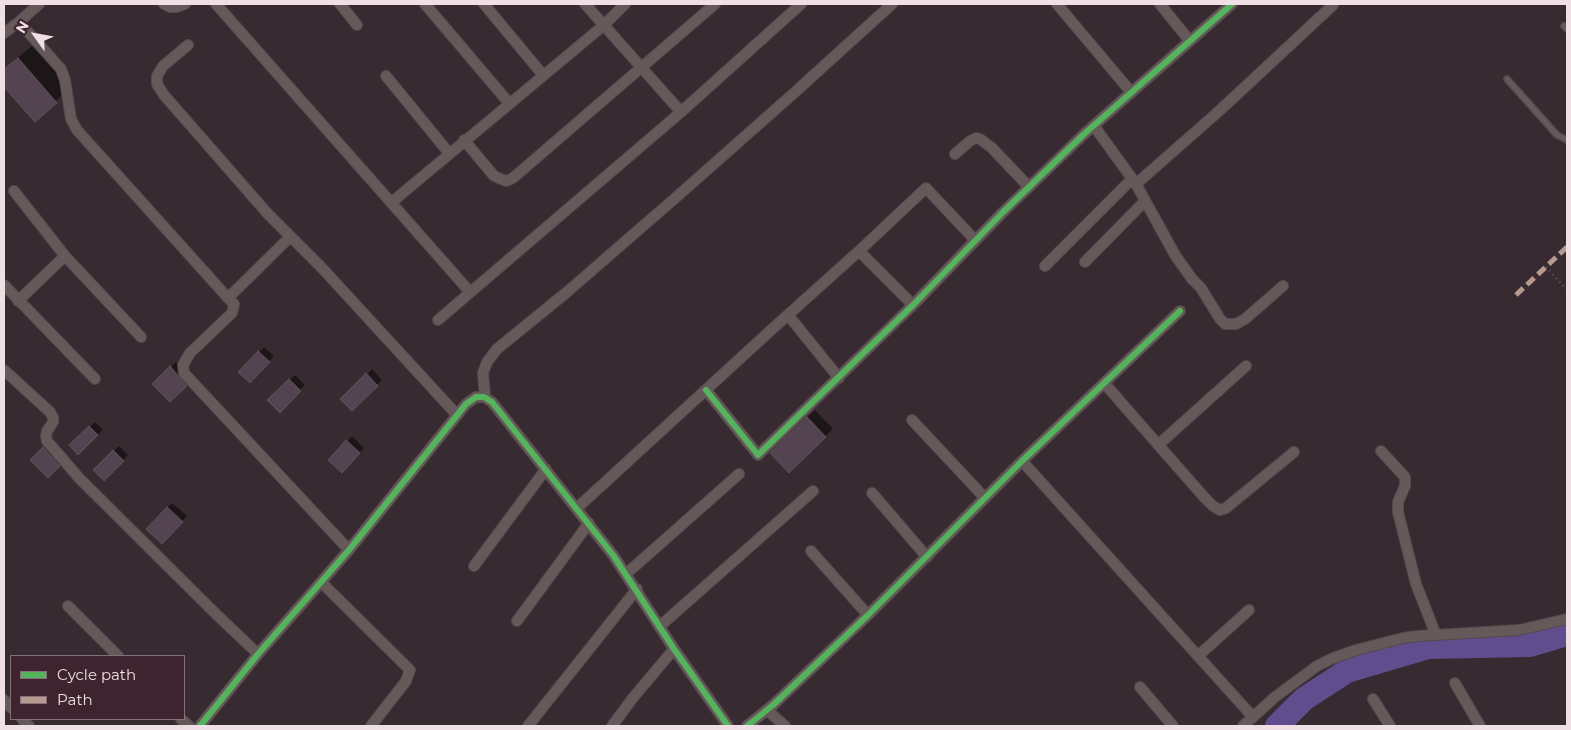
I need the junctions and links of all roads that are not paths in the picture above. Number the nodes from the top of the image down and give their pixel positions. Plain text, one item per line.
1 (39, 4) edge
2 (164, 4) edge
3 (185, 4) edge
4 (216, 4) edge
5 (340, 4) edge
6 (425, 4) edge
7 (484, 4) edge
8 (585, 4) edge
9 (625, 4) edge
10 (715, 4) edge
11 (801, 4) edge
12 (892, 4) edge
13 (1057, 4) edge
14 (1160, 4) edge
15 (1232, 4) edge
16 (1333, 5) dead end
17 (19, 22) junction
18 (604, 24) junction
19 (357, 25) dead end
20 (4, 33) edge
21 (1189, 40) junction
22 (188, 45) dead end
23 (642, 68) junction
24 (543, 75) junction
25 (386, 76) dead end
26 (1507, 79) dead end
27 (1131, 92) junction
28 (509, 103) junction
29 (681, 112) junction
30 (1094, 126) junction
31 (464, 140) junction
32 (1567, 140) edge
33 (449, 153) junction
34 (955, 154) dead end
35 (1134, 181) junction
36 (1029, 187) junction
37 (14, 191) dead end
38 (1145, 200) junction
39 (392, 202) junction
40 (290, 237) junction
41 (976, 240) junction
42 (860, 251) junction
43 (65, 256) junction
44 (1085, 262) dead end
45 (1045, 266) dead end
46 (4, 286) edge
47 (1283, 286) dead end
48 (470, 292) junction
49 (228, 298) junction
50 (18, 302) junction
51 (913, 305) junction
52 (1180, 311) dead end
53 (788, 315) junction
54 (438, 320) dead end
55 (141, 337) dead end
56 (1246, 366) dead end
57 (4, 370) edge
58 (839, 378) junction
59 (95, 379) dead end
60 (1104, 383) junction
61 (706, 390) junction
62 (485, 397) junction
63 (457, 415) junction
64 (912, 420) dead end
65 (1158, 445) junction
66 (1382, 451) dead end
67 (1294, 452) dead end
68 (1022, 461) junction
69 (546, 469) junction
70 (739, 474) dead end
71 (813, 491) dead end
72 (872, 493) dead end
73 (985, 498) junction
74 (577, 508) junction
75 (589, 523) junction
76 (349, 550) junction
77 (811, 551) dead end
78 (927, 556) junction
79 (474, 566) dead end
80 (626, 574) junction
81 (321, 582) junction
82 (636, 589) junction
83 (68, 606) dead end
84 (1248, 610) dead end
85 (868, 615) junction
86 (1567, 619) edge
87 (517, 621) dead end
88 (660, 626) junction
89 (1436, 635) junction
90 (674, 649) junction
91 (258, 654) junction
92 (117, 655) edge
93 (1198, 656) junction
94 (1455, 683) dead end
95 (1140, 687) dead end
96 (1373, 699) dead end
97 (767, 710) junction
98 (1253, 717) junction
99 (200, 726) edge
100 (371, 726) edge
101 (528, 726) edge
102 (612, 726) edge
103 (728, 726) edge
104 (747, 726) edge
105 (784, 726) edge
106 (1173, 726) edge
107 (1243, 726) edge
108 (1390, 726) edge
109 (1480, 726) edge

1 - 17 street
2 - 3 street
4 - 39 street
5 - 19 street
6 - 28 street
7 - 24 street
8 - 18 street
9 - 18 street
10 - 23 street
11 - 29 street
12 - 62 street
13 - 27 street
14 - 21 street
15 - 21 street
16 - 35 street
17 - 20 street
17 - 49 street
18 - 23 street
18 - 24 street
21 - 27 street
22 - 40 street
23 - 29 street
23 - 31 street
24 - 28 street
25 - 33 street
26 - 32 lane
27 - 30 street
28 - 31 street
29 - 48 street
30 - 35 street
30 - 36 street
31 - 33 street
33 - 39 street
34 - 36 street
35 - 38 street
35 - 45 street
36 - 41 street
37 - 43 street
38 - 44 street
38 - 47 street
39 - 48 street
40 - 49 street
40 - 63 street
41 - 42 street
41 - 51 street
42 - 51 street
42 - 53 street
43 - 50 street
43 - 55 street
46 - 50 street
48 - 54 street
49 - 76 street
50 - 59 street
51 - 58 street
52 - 60 street
53 - 58 street
53 - 61 street
56 - 65 street
57 - 91 street
58 - 61 street
60 - 65 street
60 - 68 street
61 - 74 street
62 - 63 street
62 - 69 street
63 - 76 street
64 - 73 street
65 - 67 street
66 - 89 street
68 - 73 street
68 - 93 street
69 - 74 street
69 - 79 street
70 - 80 street
71 - 88 street
72 - 78 street
73 - 78 street
74 - 75 street
75 - 80 street
75 - 87 street
76 - 81 street
77 - 85 street
78 - 85 street
80 - 82 street
81 - 91 street
81 - 100 street
82 - 88 street
82 - 101 street
83 - 92 street
84 - 93 street
85 - 97 street
86 - 89 street
88 - 90 street
89 - 98 street
90 - 102 street
90 - 103 street
91 - 99 street
93 - 98 street
94 - 109 street
95 - 106 street
96 - 108 street
97 - 104 street
97 - 105 street
98 - 107 street

